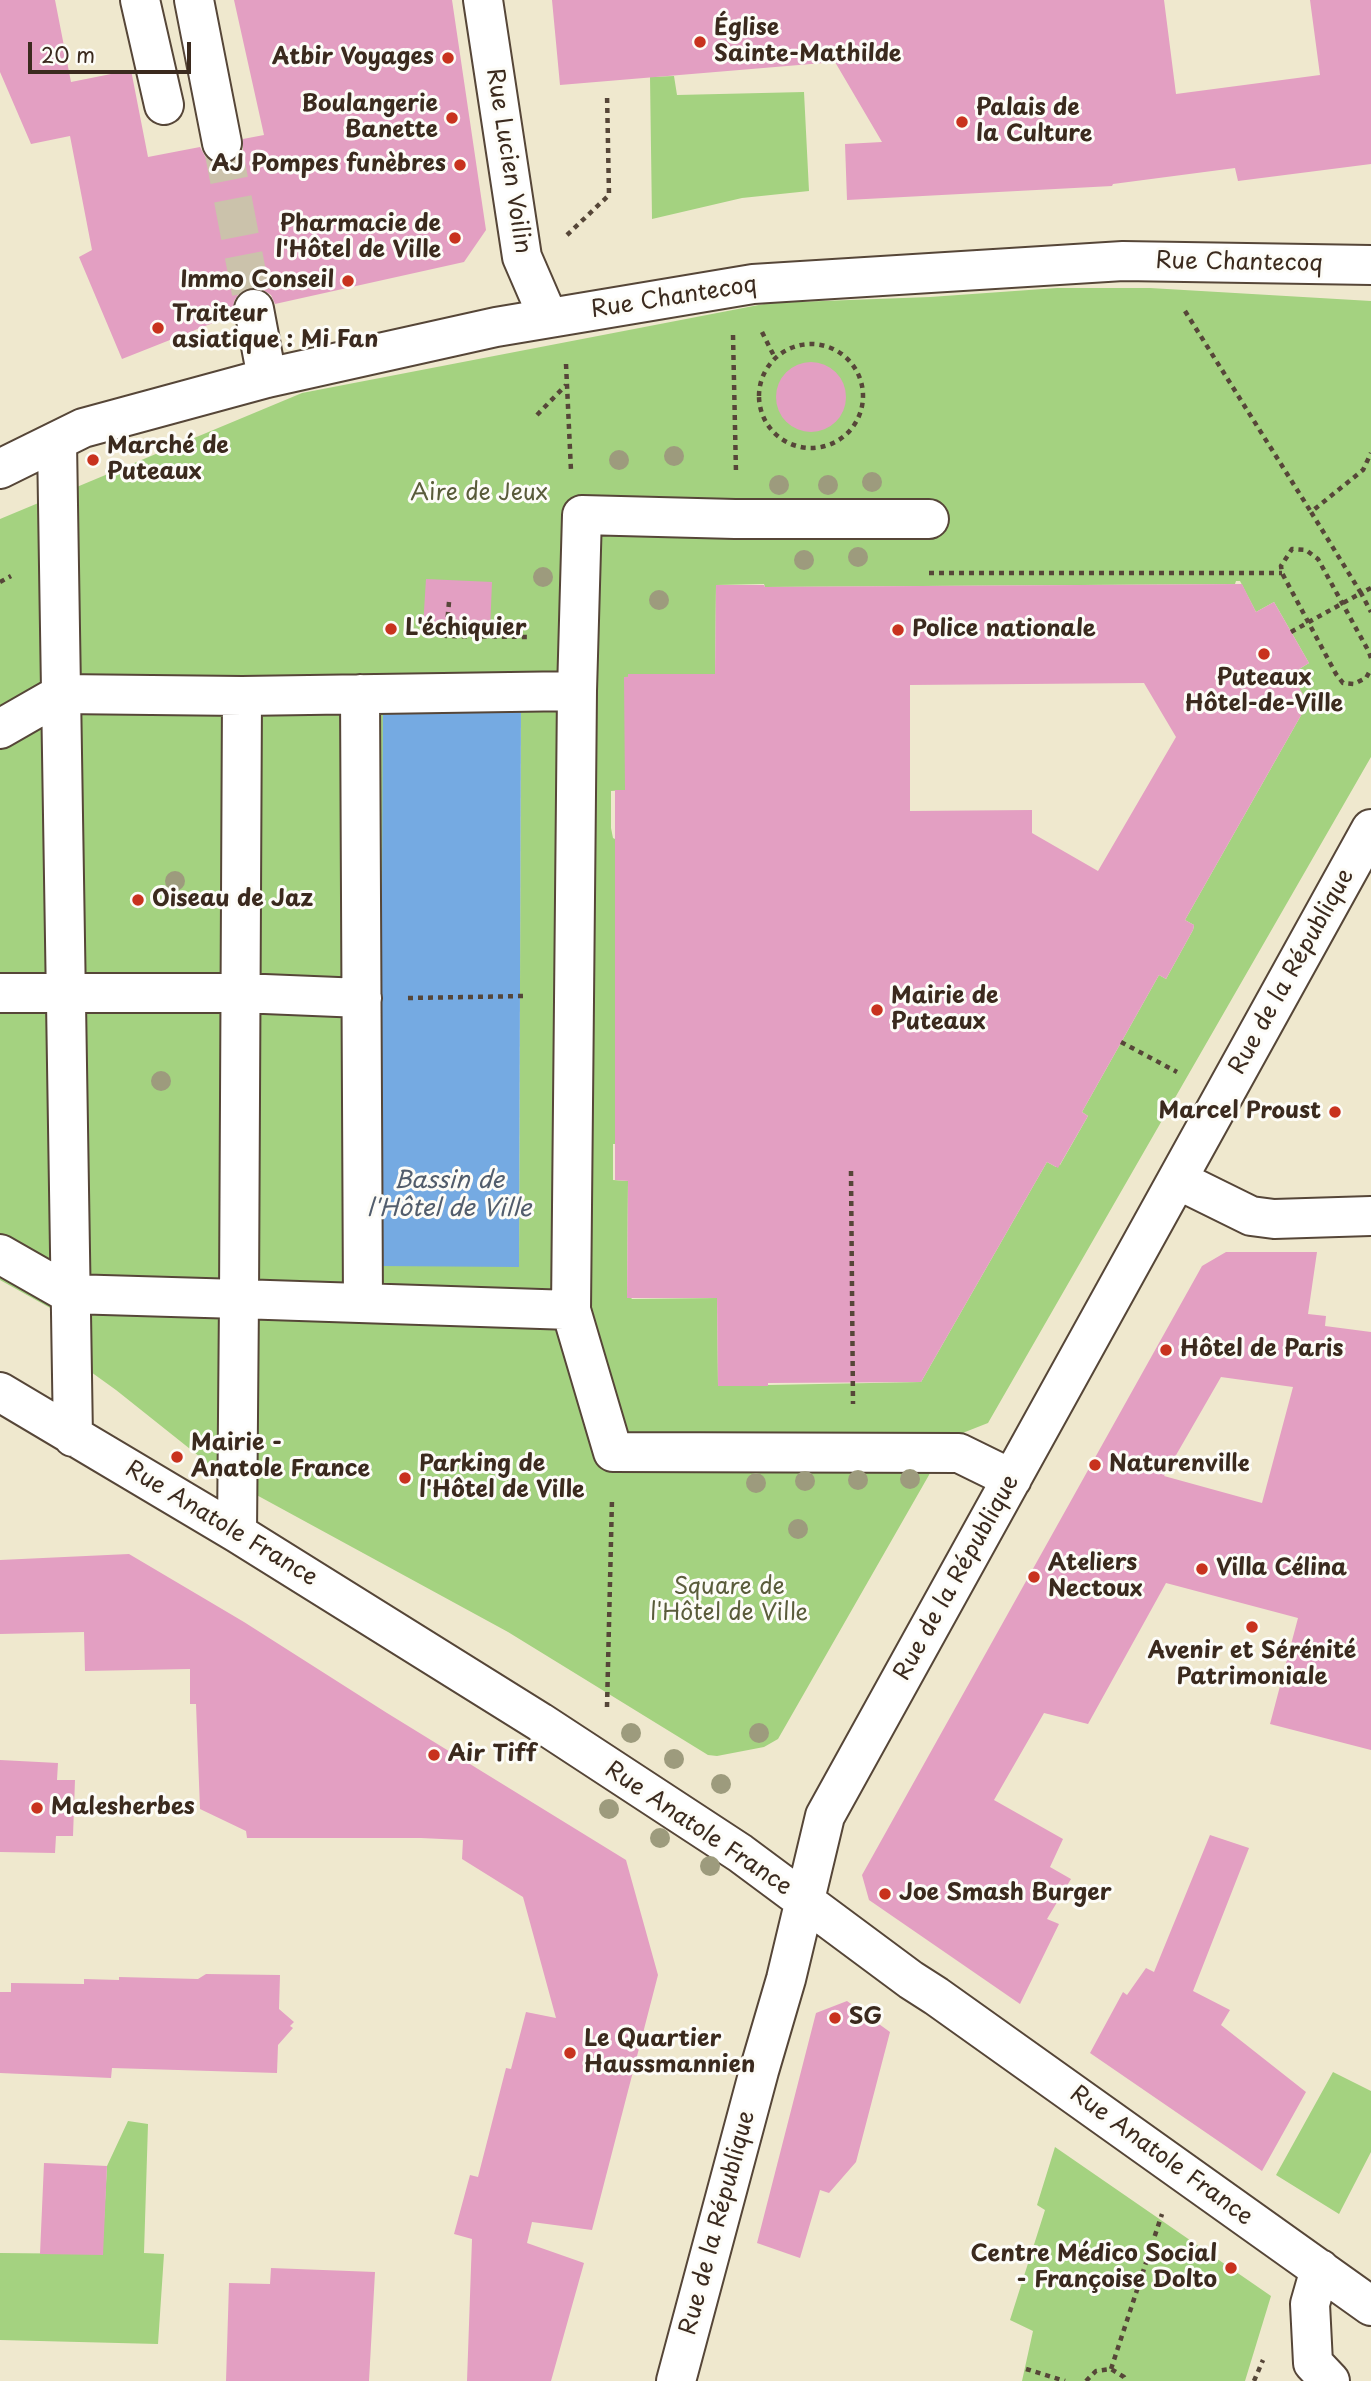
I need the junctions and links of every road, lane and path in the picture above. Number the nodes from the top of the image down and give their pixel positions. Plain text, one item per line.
1 (140, 0) edge
2 (194, 0) edge
3 (483, 0) edge
4 (607, 93) dead end
5 (163, 106) dead end
6 (222, 143) tunnel mouth
7 (562, 240) dead end
8 (1371, 265) edge
9 (1180, 303) dead end
10 (254, 309) tunnel mouth
11 (548, 317) junction
12 (759, 325) dead end
13 (733, 330) dead end
14 (566, 357) dead end
15 (775, 358) junction
16 (267, 378) junction
17 (567, 384) junction
18 (537, 415) dead end
19 (57, 442) junction
20 (1371, 453) edge
21 (0, 469) edge
22 (571, 476) dead end
23 (1311, 512) junction
24 (736, 519) junction
25 (929, 519) dead end
26 (929, 573) dead end
27 (1282, 573) junction
28 (1371, 588) edge
29 (1361, 593) junction
30 (449, 602) dead end
31 (1342, 604) junction
32 (1371, 612) edge
33 (1309, 622) junction
34 (1291, 632) dead end
35 (579, 638) junction
36 (1371, 658) edge
37 (1371, 669) edge
38 (577, 691) junction
39 (61, 694) junction
40 (360, 694) junction
41 (242, 695) junction
42 (0, 729) edge
43 (1371, 829) edge
44 (0, 993) edge
45 (66, 993) junction
46 (240, 993) junction
47 (574, 996) junction
48 (362, 999) junction
49 (1121, 1042) dead end
50 (1177, 1072) dead end
51 (852, 1171) dead end
52 (1178, 1180) junction
53 (1371, 1216) edge
54 (0, 1254) edge
55 (70, 1294) junction
56 (239, 1299) junction
57 (363, 1303) junction
58 (571, 1310) junction
59 (0, 1392) edge
60 (73, 1437) junction
61 (612, 1452) junction
62 (854, 1454) junction
63 (1012, 1479) junction
64 (237, 1533) junction
65 (607, 1707) dead end
66 (805, 1903) junction
67 (1178, 2168) junction
68 (1320, 2269) junction
69 (1371, 2306) edge
70 (1026, 2369) dead end
71 (1111, 2370) junction
72 (676, 2381) edge
73 (1065, 2381) edge
74 (1086, 2381) edge
75 (1126, 2381) edge
76 (1330, 2381) edge

1 - 5 street
2 - 6 street
3 - 11 street, Rue Lucien Voilin
4 - 7 path
8 - 11 street, Rue Chantecoq
9 - 23 path
10 - 16 street
11 - 16 street, Rue Chantecoq
12 - 15 path
13 - 24 path
14 - 17 path
15 - 15 path
16 - 19 street, Rue Chantecoq
17 - 18 path
17 - 22 path
19 - 21 street, Rue Chantecoq
19 - 39 street
20 - 23 path
23 - 29 path
24 - 25 street
24 - 35 street
26 - 27 path
27 - 31 path
27 - 33 path
28 - 29 path
29 - 31 path
29 - 32 path
30 - 35 path
31 - 33 path
31 - 36 path
33 - 34 path
33 - 37 path
35 - 38 street
38 - 40 street
38 - 47 street
39 - 41 street
39 - 42 street
39 - 45 street
40 - 41 street
40 - 48 street
41 - 46 street
43 - 52 street, Rue de la République
44 - 45 street
45 - 46 street
45 - 55 street
46 - 48 street
46 - 56 street
47 - 48 path
47 - 58 street
48 - 57 street
49 - 50 path
51 - 62 path
52 - 53 street
52 - 63 street, Rue de la République
54 - 55 street
55 - 56 street
55 - 60 street
56 - 57 street
56 - 64 street
57 - 58 street
58 - 61 street
59 - 60 street, Rue Anatole France
60 - 64 street, Rue Anatole France
61 - 62 street
61 - 65 path
62 - 63 street
63 - 66 street, Rue de la République
64 - 66 street, Rue Anatole France
66 - 67 street, Rue Anatole France
66 - 72 street, Rue de la République
67 - 68 street, Rue Anatole France
67 - 71 path
68 - 69 street, Rue Anatole France
68 - 76 street
70 - 73 path
71 - 74 path
71 - 75 path

